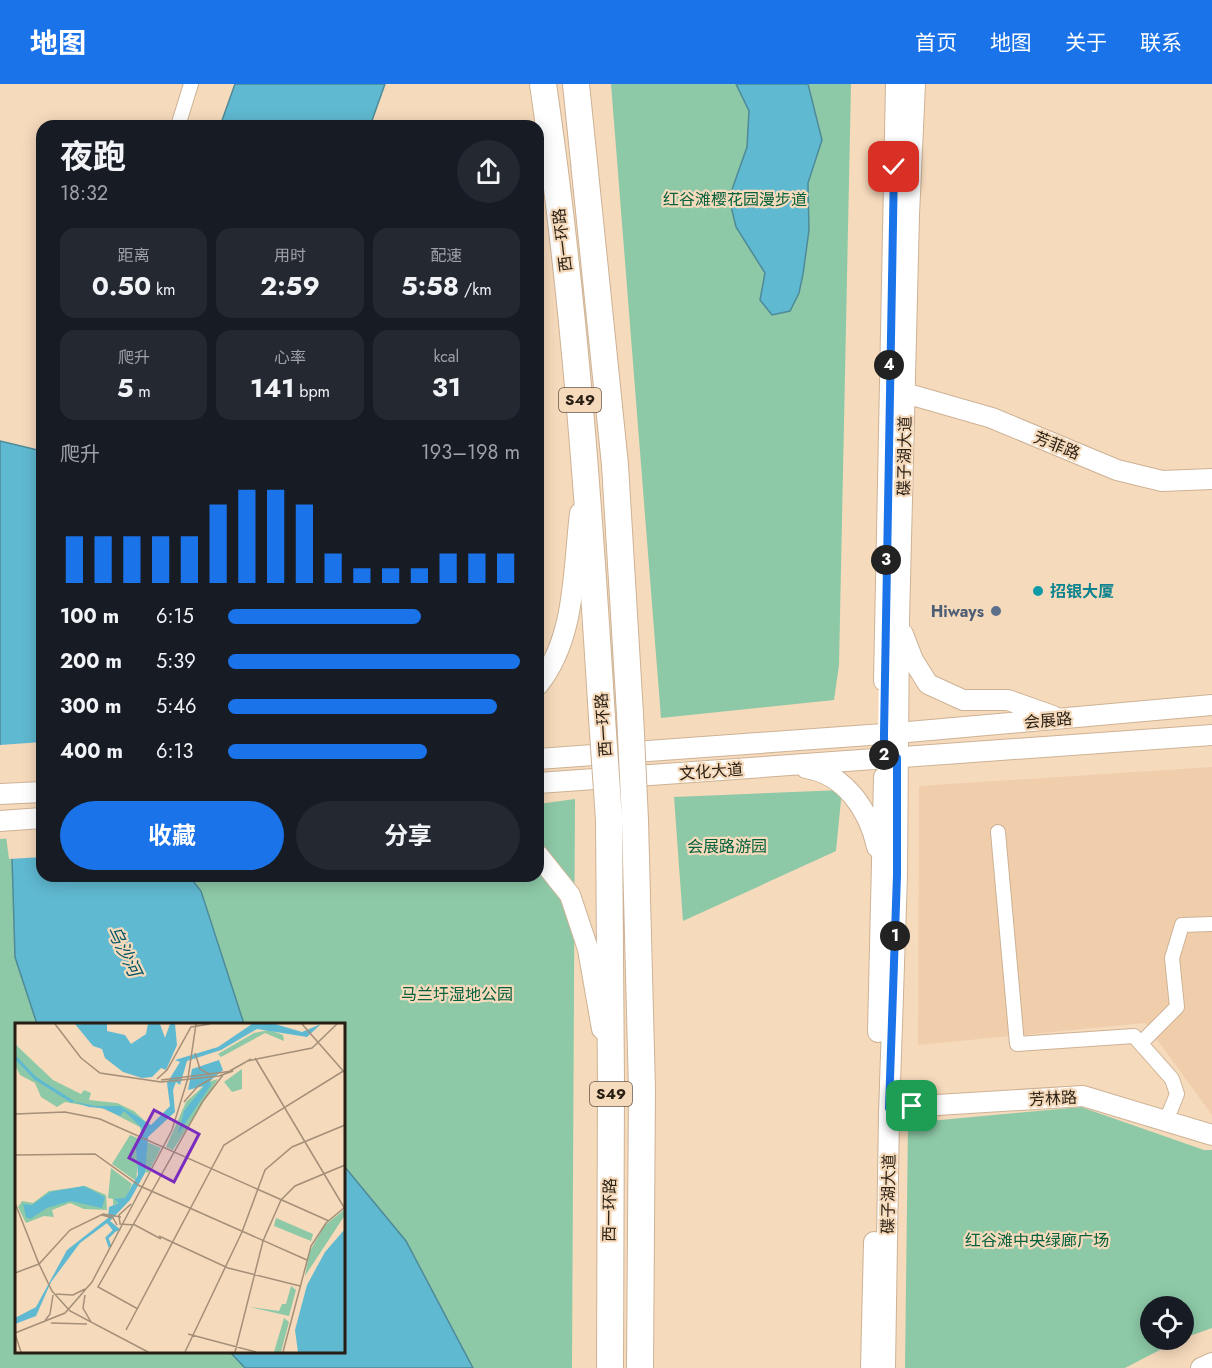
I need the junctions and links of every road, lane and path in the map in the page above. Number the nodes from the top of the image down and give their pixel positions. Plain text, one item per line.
1 (191, 84) edge
2 (543, 84) edge
3 (576, 84) edge
4 (896, 84) edge
5 (915, 84) edge
6 (180, 120) edge
7 (905, 393) junction
8 (586, 466) junction
9 (1212, 479) edge
10 (899, 621) junction
11 (544, 676) edge
12 (1212, 705) edge
13 (1061, 719) junction
14 (890, 734) junction
15 (1212, 735) edge
16 (544, 759) edge
17 (890, 759) junction
18 (788, 765) junction
19 (544, 783) edge
20 (36, 792) edge
21 (0, 794) edge
22 (36, 818) edge
23 (0, 821) edge
24 (998, 832) dead end
25 (544, 862) edge
26 (882, 870) junction
27 (1212, 924) edge
28 (1141, 1043) junction
29 (612, 1085) junction
30 (889, 1108) junction
31 (1166, 1121) junction
32 (1212, 1135) edge
33 (1212, 1363) edge
34 (610, 1368) edge
35 (640, 1368) edge
36 (871, 1368) edge
37 (885, 1368) edge
38 (1201, 1368) edge

1 - 6 street
2 - 8 highway, 西一环路 / S49
3 - 35 highway, 西一环路 / S49, bridge
4 - 14 main road, 碟子湖大道
5 - 7 main road, 碟子湖大道
7 - 9 main road, 芳菲路
7 - 10 main road, 碟子湖大道
8 - 11 main road
8 - 29 highway, 西一环路 / S49, bridge
10 - 13 main road
10 - 14 main road, 碟子湖大道
12 - 13 main road, 会展路
13 - 14 main road, 会展路
14 - 16 main road, 文化大道
14 - 17 main road, 碟子湖大道
15 - 17 main road, 会展路
17 - 18 main road, 文化大道
17 - 26 main road, 碟子湖大道
17 - 30 main road, 碟子湖大道
18 - 19 main road, 文化大道
18 - 26 main road
20 - 21 main road
22 - 23 main road
24 - 28 street
25 - 29 main road
26 - 36 main road, 碟子湖大道
27 - 28 street
28 - 31 street
29 - 34 highway, 西一环路 / S49
30 - 31 main road, 芳林路
30 - 37 main road, 碟子湖大道
31 - 32 main road, 芳林路
33 - 38 main road

